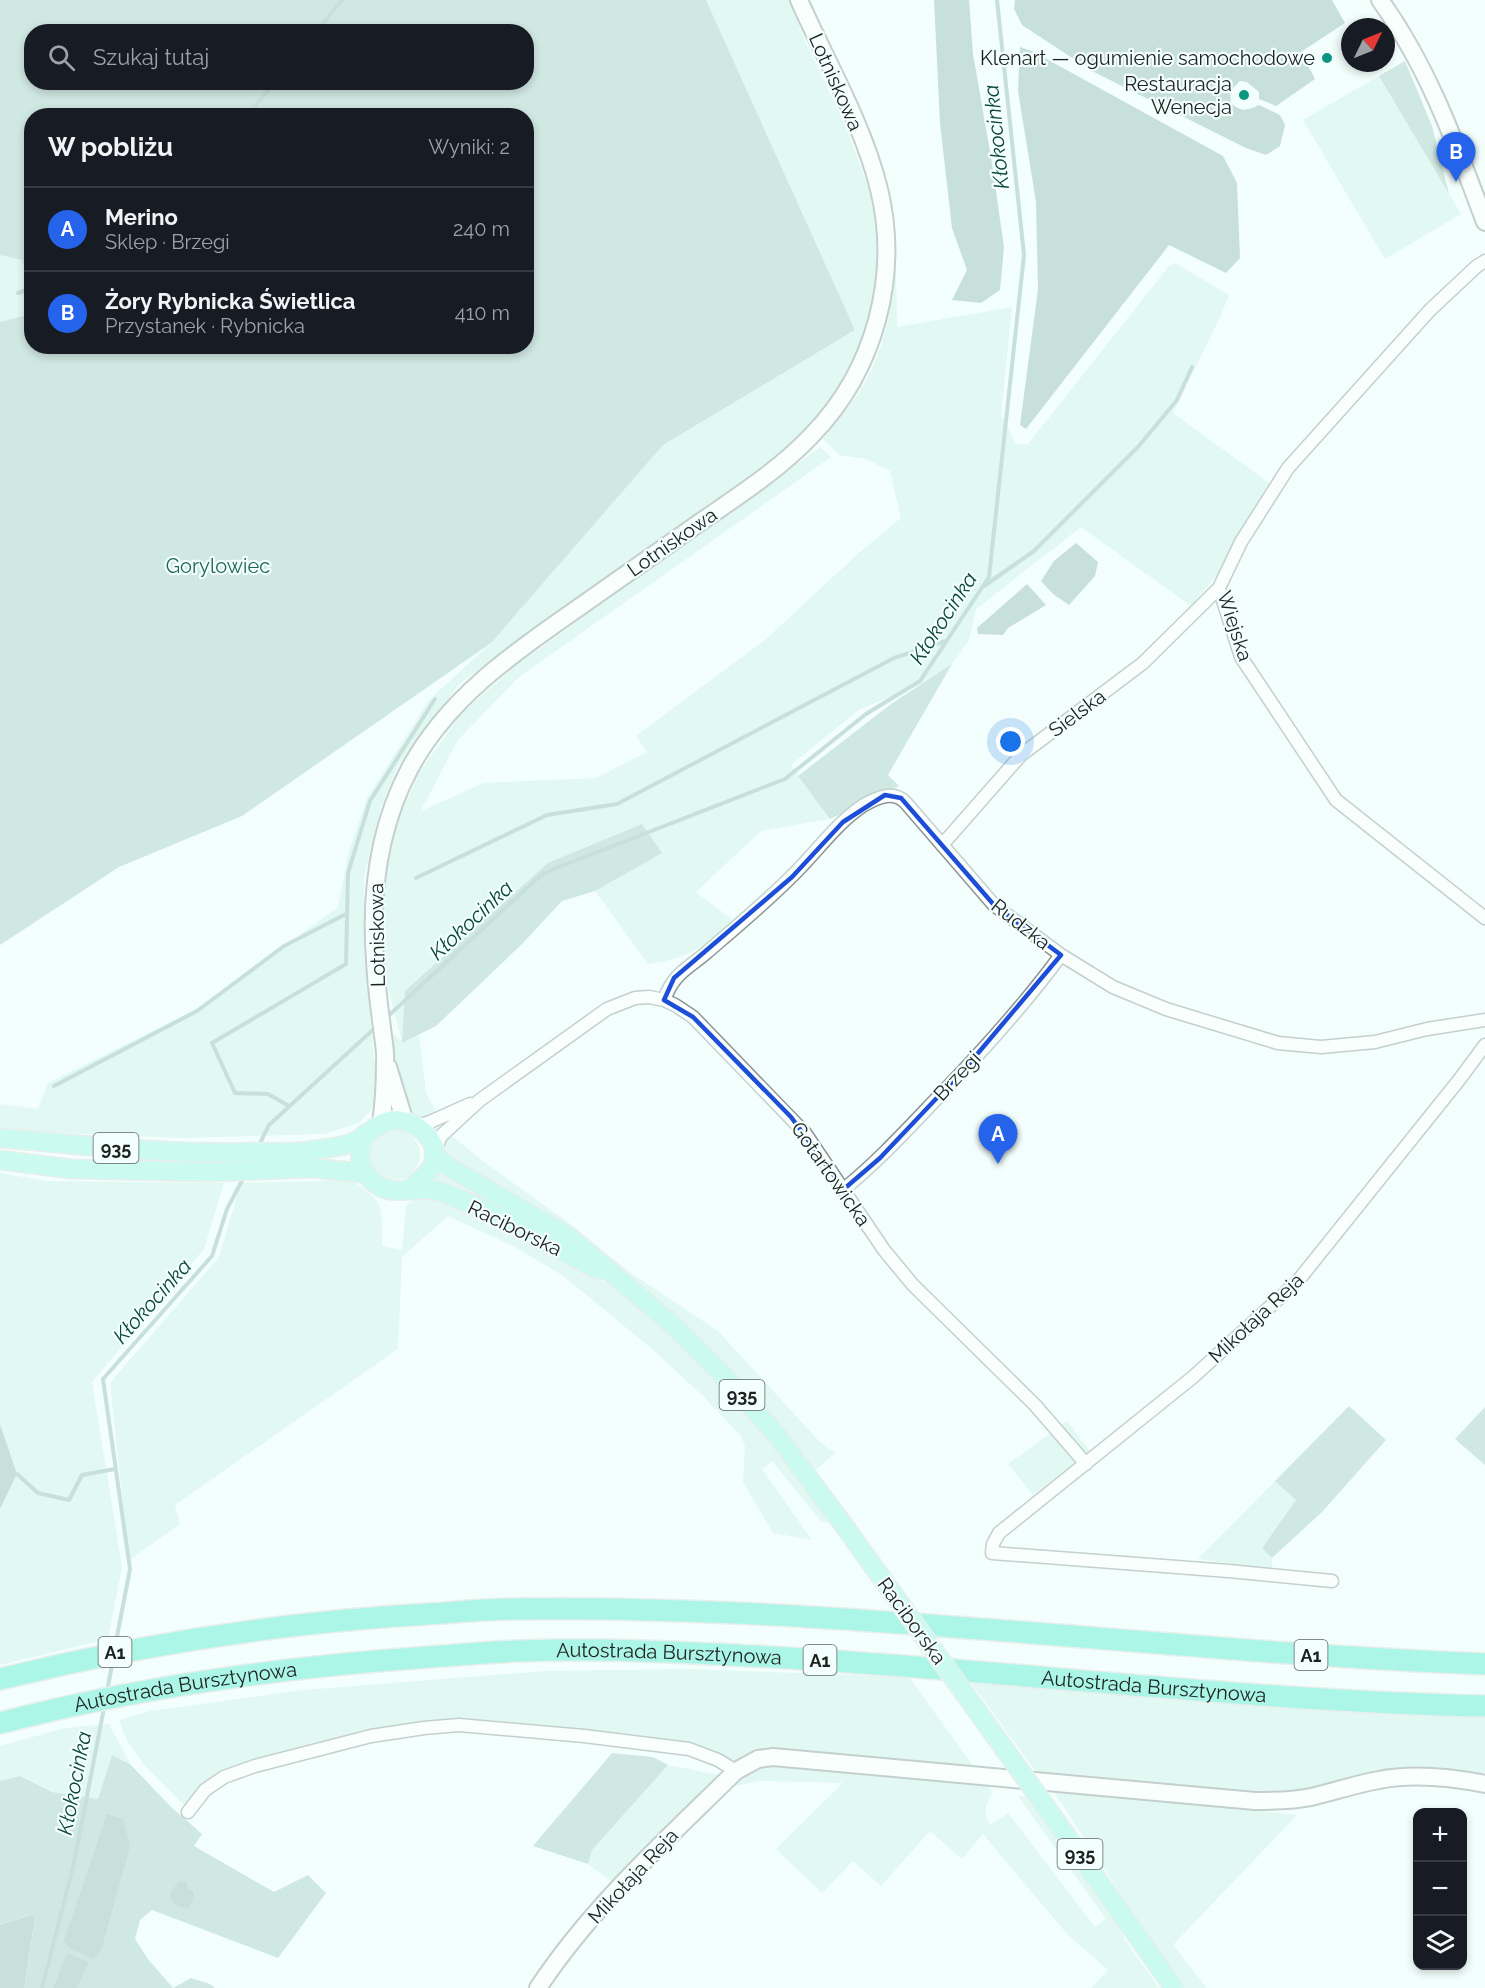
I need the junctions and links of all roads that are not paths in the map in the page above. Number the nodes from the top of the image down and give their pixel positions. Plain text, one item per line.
1 (800, 0) edge
2 (1380, 0) edge
3 (1485, 222) edge
4 (1485, 261) edge
5 (1219, 588) junction
6 (942, 845) junction
7 (1485, 918) edge
8 (1061, 955) junction
9 (664, 1000) junction
10 (1485, 1020) edge
11 (1485, 1045) edge
12 (385, 1060) junction
13 (480, 1100) junction
14 (381, 1123) junction
15 (410, 1124) junction
16 (365, 1134) junction
17 (0, 1138) edge
18 (434, 1152) junction
19 (0, 1160) edge
20 (363, 1173) junction
21 (844, 1189) junction
22 (408, 1190) junction
23 (619, 1281) junction
24 (1086, 1464) junction
25 (1332, 1581) dead end
26 (1485, 1664) edge
27 (0, 1679) edge
28 (1485, 1706) edge
29 (0, 1723) edge
30 (736, 1771) junction
31 (1485, 1784) edge
32 (188, 1812) dead end
33 (538, 1988) edge
34 (1174, 1988) edge

1 - 12 main road, Lotniskowa
2 - 3 main road
4 - 5 street, Wiejska
5 - 6 street, Sielska
5 - 7 street, Wiejska
6 - 8 street, Rudzka
6 - 9 street, Rudzka
8 - 10 street, Rudzka
8 - 21 street, Brzegi
9 - 13 street, Gotartowicka
9 - 21 street, Gotartowicka
11 - 24 street, Mikołaja Reja
12 - 14 main road, Lotniskowa
12 - 15 main road, Lotniskowa
13 - 15 street, Gotartowicka
13 - 18 street, Gotartowicka
14 - 15 main road
14 - 16 main road, 935
15 - 18 main road, 935
16 - 17 main road, 935
16 - 20 main road
18 - 22 main road
18 - 23 main road, Raciborska / 935
19 - 20 main road, 935
20 - 22 main road, 935
21 - 24 street, Gotartowicka
22 - 23 main road, Raciborska / 935
23 - 34 main road, Raciborska / 935, bridge
24 - 25 street, Mikołaja Reja
26 - 27 highway, Autostrada Bursztynowa / A1
28 - 29 highway, Autostrada Bursztynowa / A1
30 - 31 main road, Mikołaja Reja
30 - 32 street
30 - 33 main road, Mikołaja Reja

